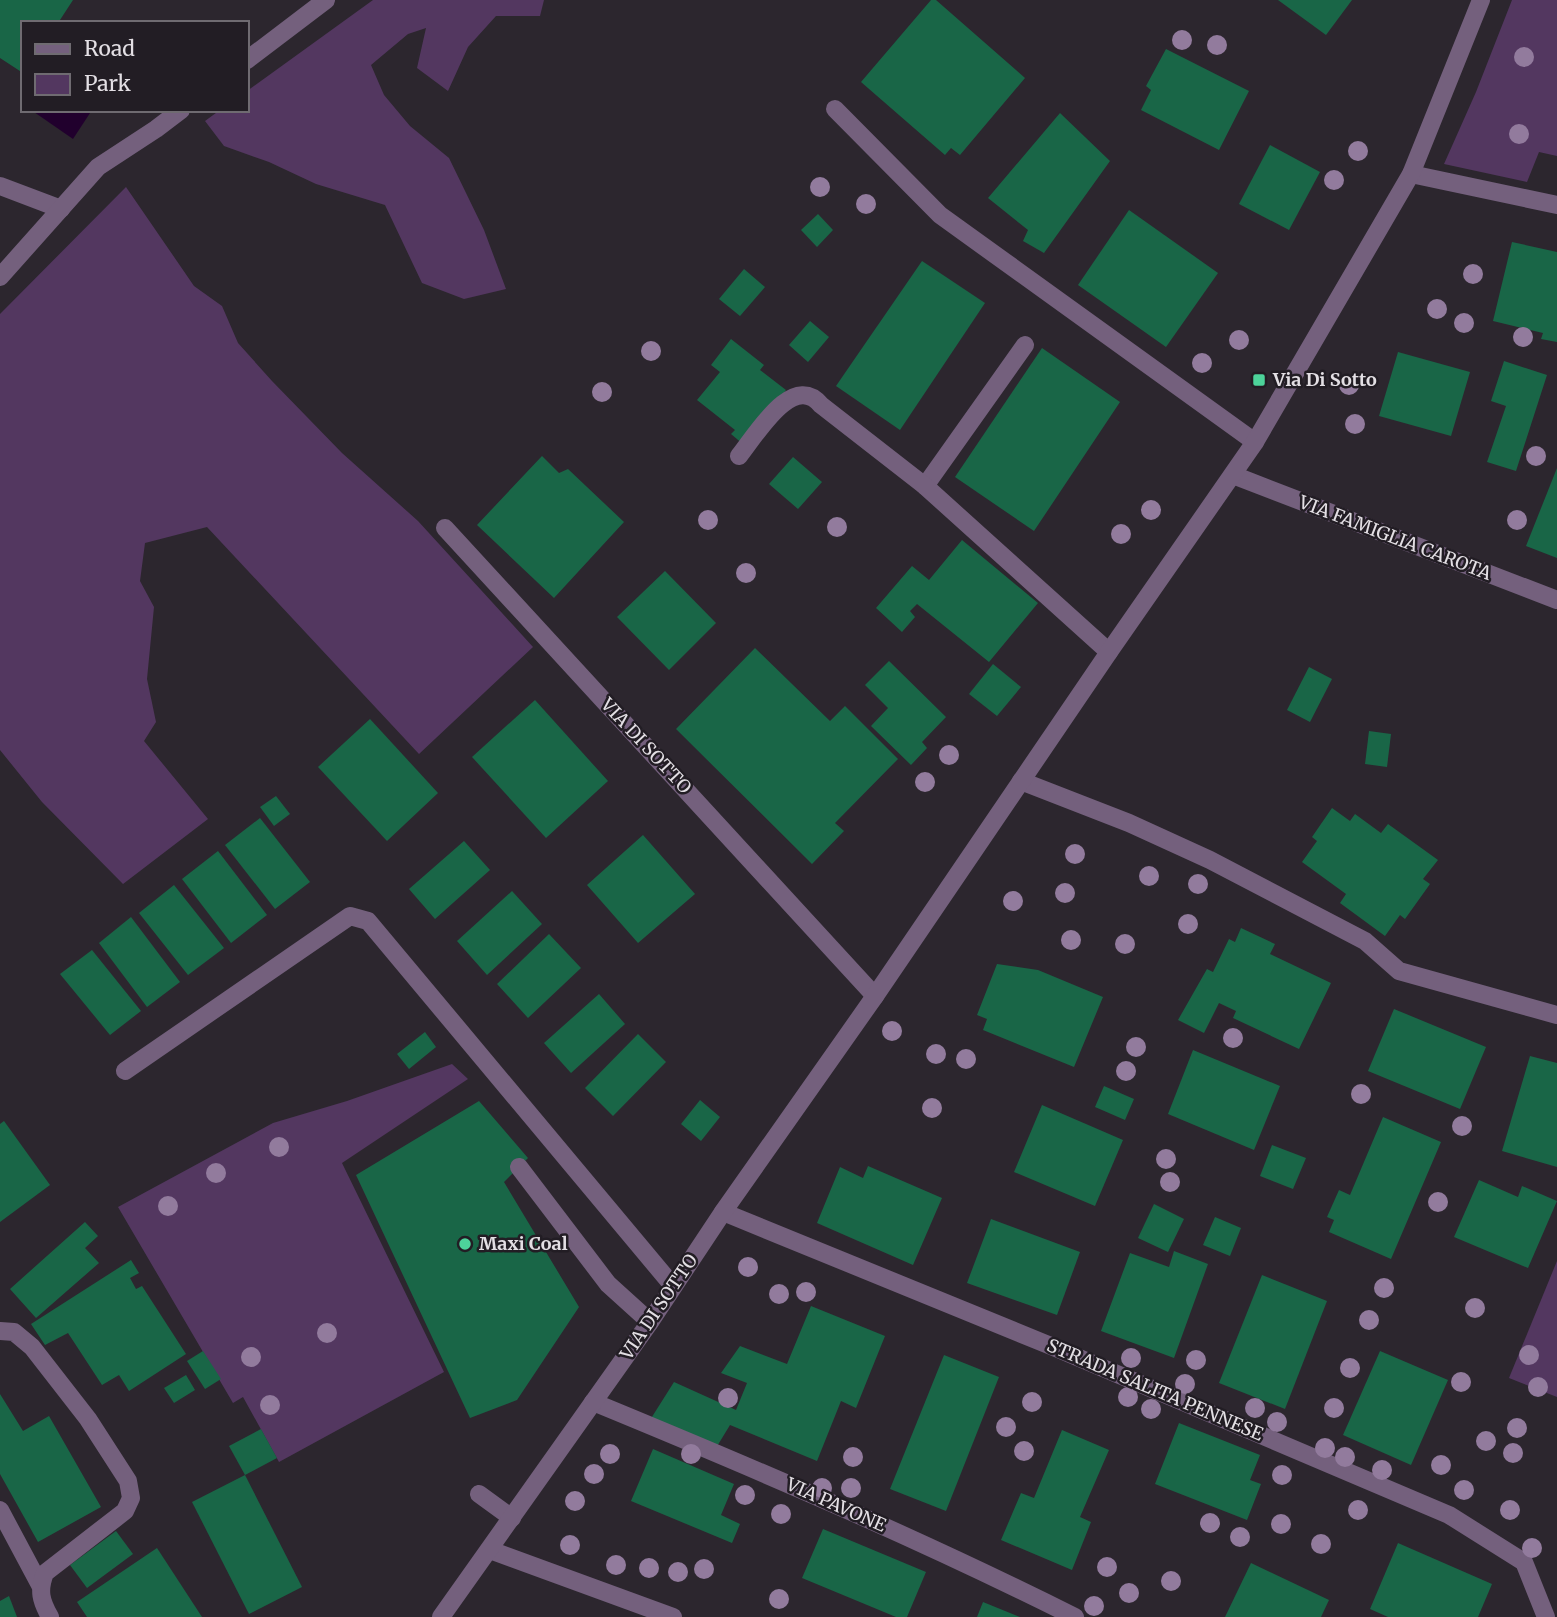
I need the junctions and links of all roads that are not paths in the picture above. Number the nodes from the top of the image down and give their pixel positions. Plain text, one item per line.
1 (326, 0) edge
2 (1481, 0) edge
3 (305, 6) edge
4 (248, 59) edge
5 (835, 109) dead end
6 (178, 112) edge
7 (1411, 173) junction
8 (0, 186) edge
9 (1557, 205) edge
10 (61, 209) junction
11 (0, 277) edge
12 (1026, 345) dead end
13 (1255, 442) junction
14 (739, 456) dead end
15 (1233, 475) junction
16 (925, 486) junction
17 (445, 528) dead end
18 (1557, 600) edge
19 (1109, 652) junction
20 (1021, 781) junction
21 (875, 996) junction
22 (1557, 1015) edge
23 (125, 1071) dead end
24 (519, 1167) dead end
25 (723, 1212) junction
26 (673, 1286) junction
27 (650, 1322) junction
28 (0, 1331) edge
29 (593, 1402) junction
30 (479, 1494) dead end
31 (0, 1510) edge
32 (512, 1518) junction
33 (490, 1550) junction
34 (40, 1585) junction
35 (50, 1617) edge
36 (441, 1617) edge
37 (673, 1617) edge
38 (1075, 1617) edge
39 (1546, 1617) edge

1 - 3 street
2 - 7 street, VIA DI SOTTO
3 - 4 street
5 - 13 street
6 - 10 street
7 - 9 street
7 - 13 street, VIA DI SOTTO
8 - 10 street
10 - 11 street
12 - 16 street
13 - 15 street, VIA DI SOTTO
14 - 16 street
15 - 18 street, VIA FAMIGLIA CAROTA
15 - 19 street, VIA DI SOTTO
16 - 19 street
17 - 21 street, VIA DI SOTTO
19 - 20 street, VIA DI SOTTO
20 - 21 street, VIA DI SOTTO
20 - 22 street
21 - 25 street, VIA DI SOTTO
23 - 26 street
24 - 27 street
25 - 26 street, VIA DI SOTTO
25 - 39 street, STRADA SALITA PENNESE
26 - 27 street, VIA DI SOTTO
27 - 29 street, VIA DI SOTTO
28 - 34 street
29 - 32 street, VIA DI SOTTO
29 - 38 street, VIA PAVONE
30 - 32 street
31 - 34 street
32 - 33 street, VIA DI SOTTO
33 - 36 street, VIA DI SOTTO
33 - 37 street
34 - 35 street

